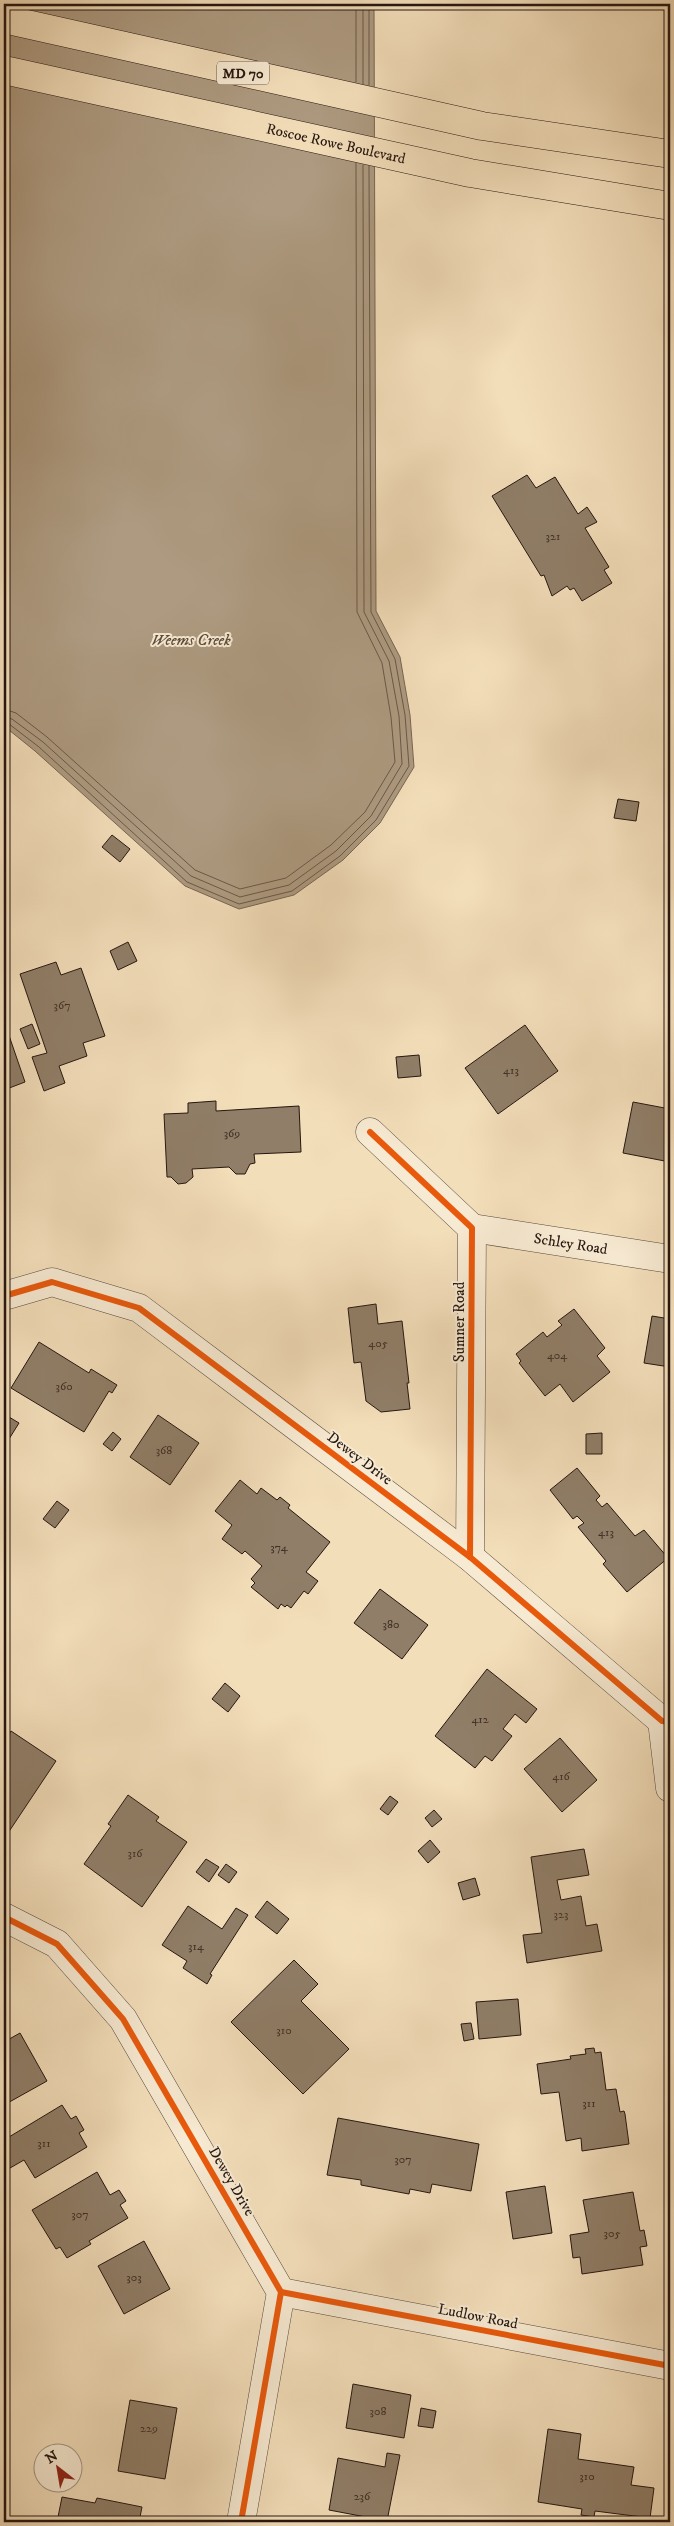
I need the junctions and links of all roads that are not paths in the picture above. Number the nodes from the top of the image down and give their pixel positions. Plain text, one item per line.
1 (4, 20) edge
2 (4, 70) edge
3 (670, 154) edge
4 (670, 206) edge
5 (370, 1132) dead end
6 (472, 1228) junction
7 (670, 1260) edge
8 (4, 1296) edge
9 (470, 1556) junction
10 (666, 1721) edge
11 (670, 1788) edge
12 (4, 1917) edge
13 (281, 2292) junction
14 (670, 2366) edge
15 (242, 2522) edge

1 - 3 main road, MD 70
2 - 4 main road, Roscoe Rowe Boulevard
5 - 6 street
6 - 7 street, Schley Road
6 - 9 street, Sumner Road
8 - 9 street, Dewey Drive
9 - 10 street, Dewey Drive
10 - 11 street
12 - 13 street, Dewey Drive
13 - 14 street, Ludlow Road
13 - 15 street

